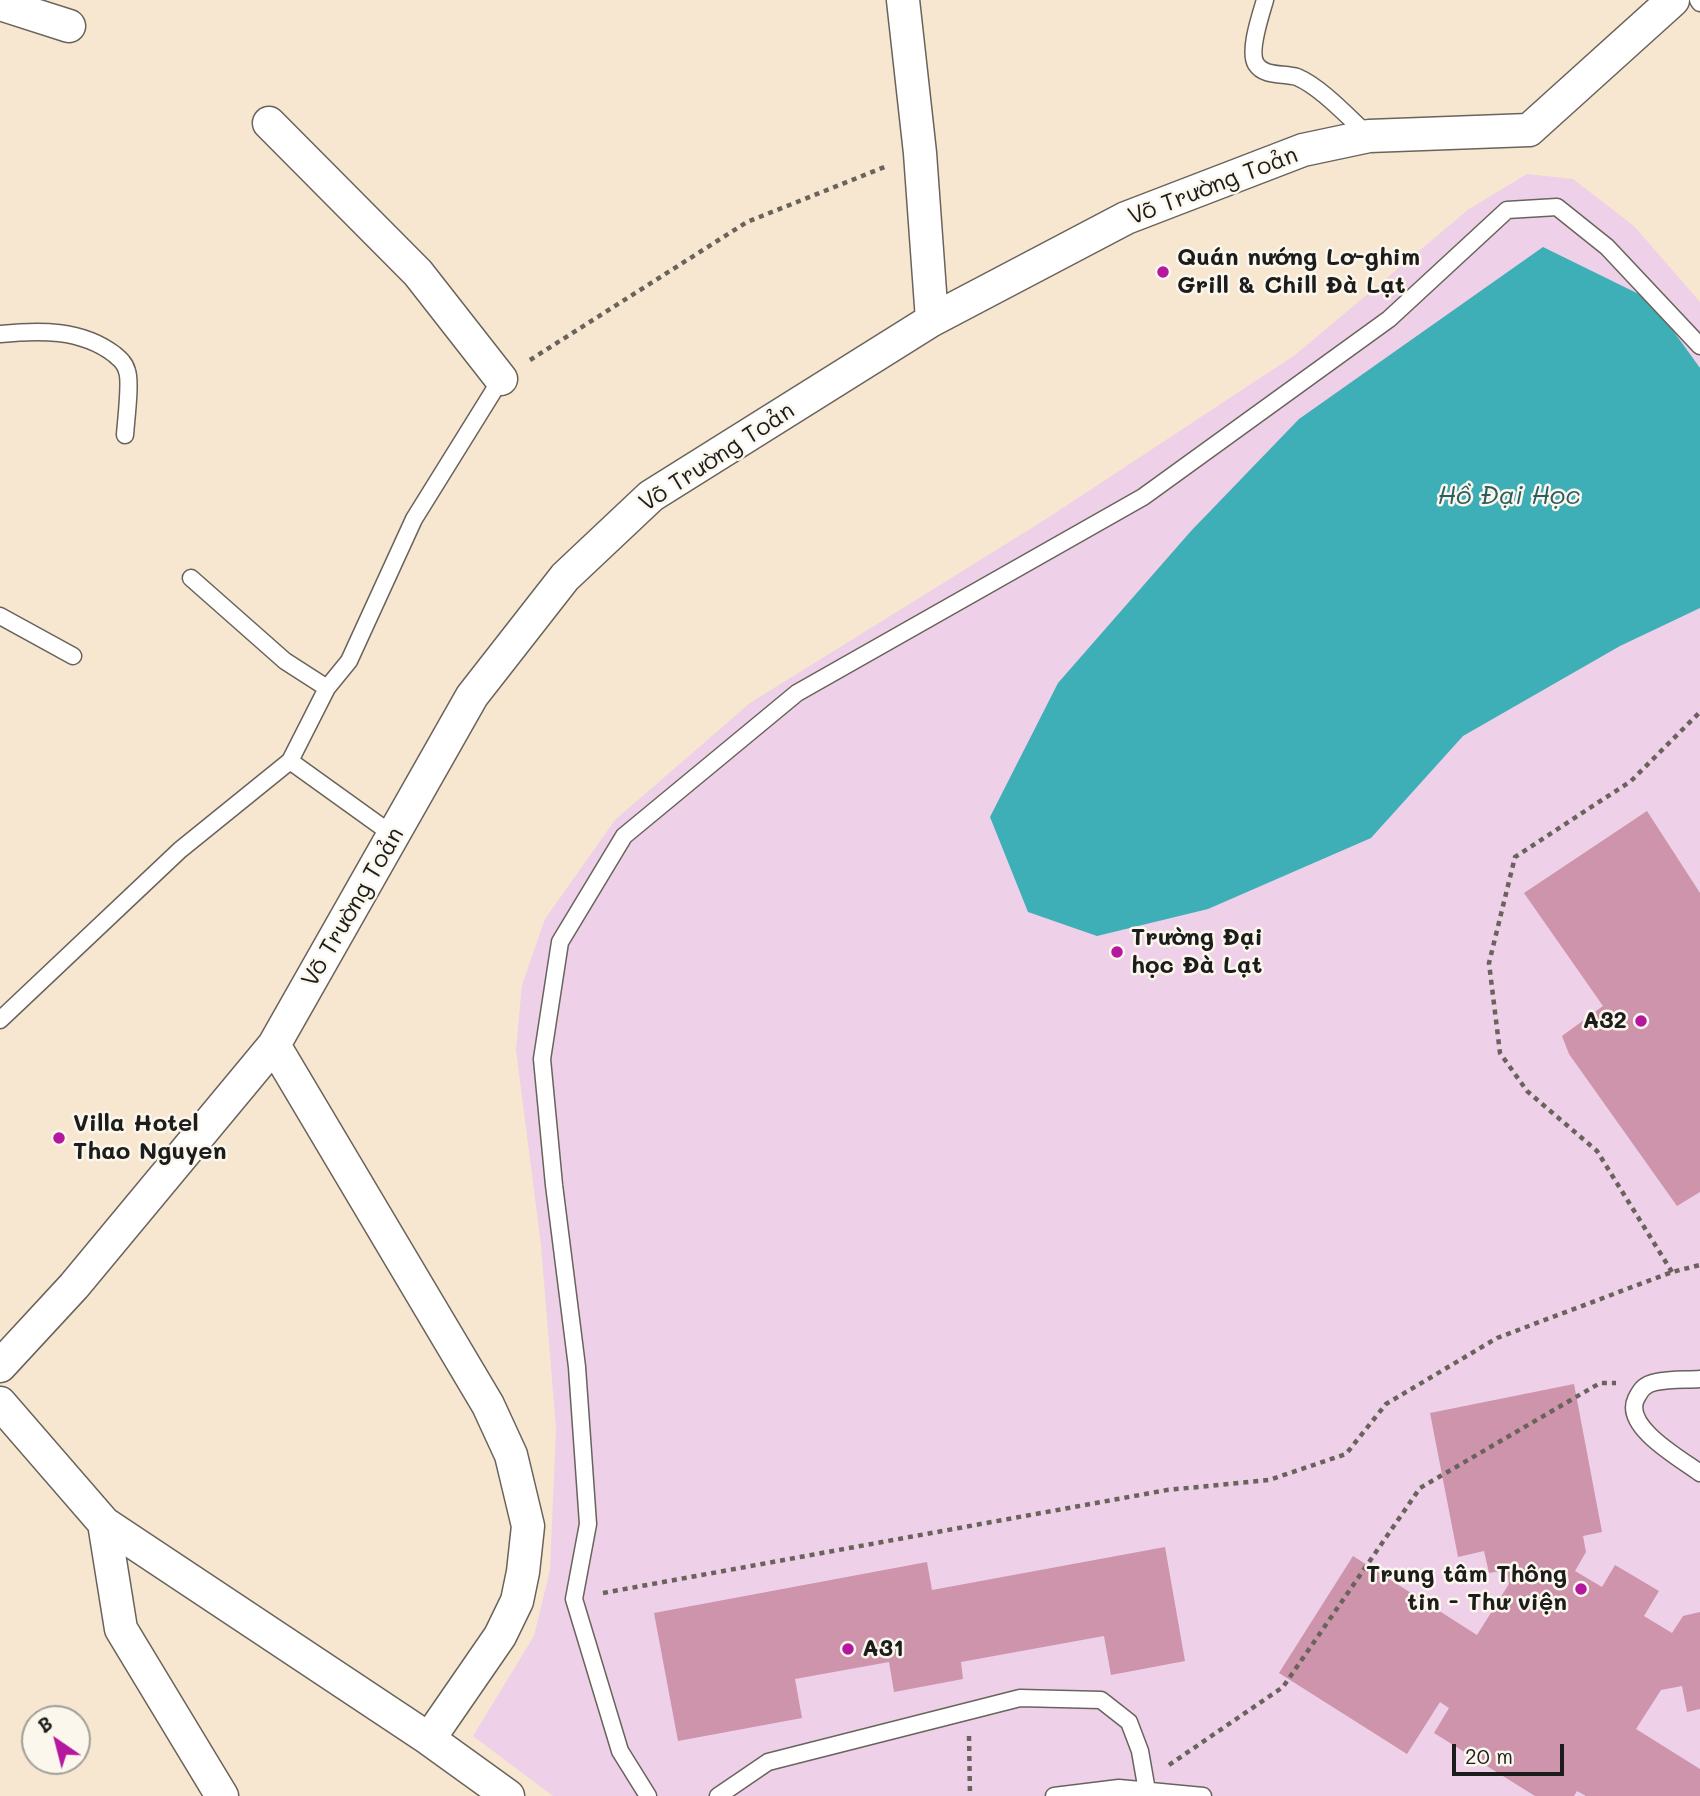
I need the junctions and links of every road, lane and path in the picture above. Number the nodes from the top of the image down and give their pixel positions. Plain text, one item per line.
1 (903, 0) edge
2 (1265, 0) edge
3 (1673, 0) edge
4 (0, 4) edge
5 (69, 26) dead end
6 (269, 123) dead end
7 (1369, 136) junction
8 (920, 153) junction
9 (932, 320) junction
10 (0, 334) edge
11 (1700, 346) edge
12 (501, 379) junction
13 (125, 435) dead end
14 (191, 578) dead end
15 (0, 616) edge
16 (73, 656) dead end
17 (327, 688) junction
18 (1700, 712) edge
19 (290, 761) junction
20 (393, 835) junction
21 (0, 1020) edge
22 (274, 1045) junction
23 (1700, 1265) edge
24 (1672, 1272) junction
25 (0, 1366) edge
26 (1700, 1379) edge
27 (1655, 1382) junction
28 (0, 1403) edge
29 (1700, 1473) edge
30 (104, 1523) junction
31 (574, 1599) junction
32 (969, 1711) junction
33 (429, 1739) junction
34 (1146, 1786) junction
35 (222, 1796) edge
36 (508, 1796) edge
37 (648, 1796) edge
38 (718, 1796) edge
39 (970, 1796) edge
40 (1054, 1796) edge
41 (1203, 1796) edge

1 - 8 street
2 - 7 lane
3 - 7 street, Võ Trường Toản
4 - 5 street
6 - 12 street
7 - 9 street, Võ Trường Toản
8 - 9 street
8 - 12 path
9 - 20 street, Võ Trường Toản
10 - 13 lane
11 - 31 lane
12 - 17 lane
14 - 17 lane
15 - 16 lane
17 - 19 lane
18 - 24 path
19 - 20 lane
19 - 21 lane
20 - 22 street, Võ Trường Toản
22 - 25 street, Võ Trường Toản
22 - 33 street
23 - 24 path
24 - 31 path
26 - 27 lane
27 - 29 lane
27 - 34 path
28 - 30 street
30 - 33 street
30 - 35 street
31 - 37 lane
32 - 34 lane
32 - 38 lane
32 - 39 path
33 - 36 street
34 - 40 lane
34 - 41 lane

